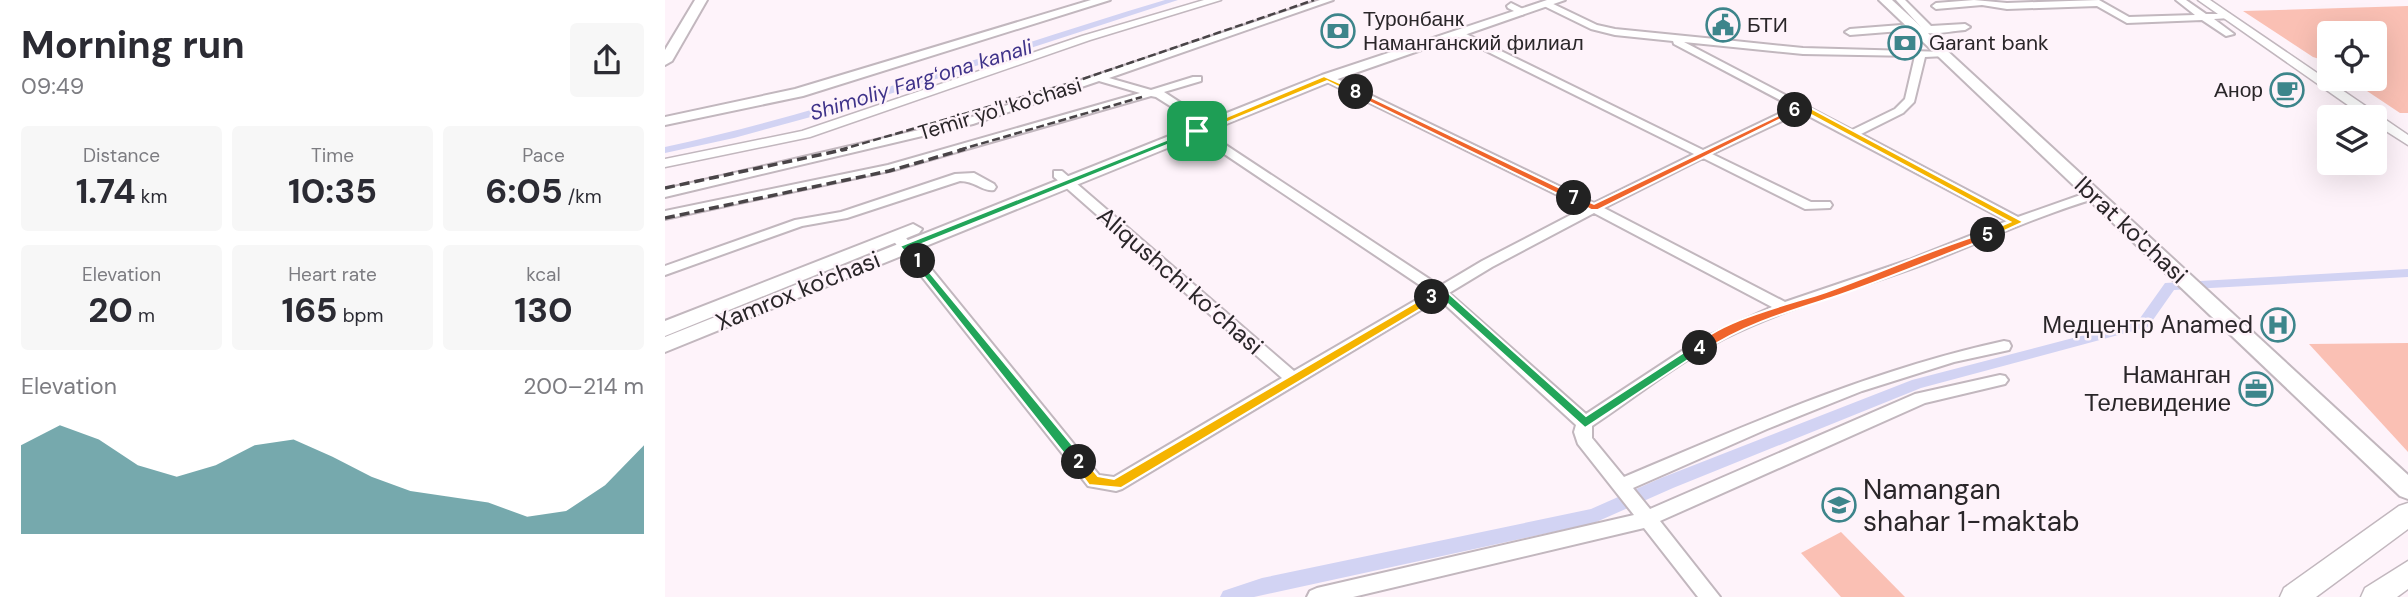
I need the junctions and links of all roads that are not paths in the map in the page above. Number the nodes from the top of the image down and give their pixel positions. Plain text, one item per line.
1 (701, 0) edge
2 (1104, 0) edge
3 (1216, 0) edge
4 (1329, 0) edge
5 (1885, 0) edge
6 (1900, 0) edge
7 (2180, 0) edge
8 (2203, 0) edge
9 (1980, 1) edge
10 (1932, 3) edge
11 (1534, 4) edge
12 (2226, 16) junction
13 (2207, 19) junction
14 (1732, 21) dead end
15 (1920, 29) junction
16 (1850, 32) dead end
17 (1458, 33) junction
18 (2229, 34) dead end
19 (1670, 38) junction
20 (1719, 43) junction
21 (1943, 54) junction
22 (1920, 55) junction
23 (665, 61) edge
24 (1099, 78) junction
25 (1327, 78) junction
26 (1197, 79) dead end
27 (1151, 93) junction
28 (2355, 105) edge
29 (1802, 107) junction
30 (665, 121) edge
31 (1199, 126) junction
32 (2387, 127) edge
33 (1853, 134) junction
34 (2408, 141) edge
35 (1705, 153) junction
36 (665, 163) edge
37 (1062, 178) junction
38 (990, 187) dead end
39 (665, 193) edge
40 (2093, 194) junction
41 (1826, 205) dead end
42 (1594, 208) junction
43 (665, 215) edge
44 (2019, 222) junction
45 (901, 241) junction
46 (665, 271) edge
47 (1440, 292) junction
48 (1783, 307) junction
49 (665, 329) edge
50 (665, 345) edge
51 (2004, 346) dead end
52 (1294, 380) junction
53 (2000, 380) dead end
54 (1585, 423) junction
55 (1622, 487) junction
56 (2408, 489) edge
57 (2408, 514) edge
58 (1644, 515) junction
59 (2408, 573) edge
60 (1317, 597) edge
61 (1710, 597) edge
62 (2294, 597) edge
63 (2375, 597) edge

1 - 23 main road
2 - 30 main road
3 - 36 street
4 - 24 street, Temir yo'l ko'chasi
5 - 15 main road, Ibrat ko'chasi
6 - 15 street
7 - 13 street
8 - 12 street
9 - 10 street
9 - 13 street
10 - 15 street
11 - 17 main road, Xamrox ko'chasi
11 - 19 street
11 - 31 main road
12 - 13 street
12 - 28 street
13 - 18 street
14 - 20 street
15 - 16 street
15 - 21 main road, Ibrat ko'chasi
17 - 25 main road, Xamrox ko'chasi
17 - 35 street
19 - 20 street
19 - 29 street
20 - 22 street
21 - 22 street
21 - 40 main road, Ibrat ko'chasi
22 - 33 street
24 - 27 street
24 - 39 street, Temir yo'l ko'chasi
25 - 31 main road, Xamrox ko'chasi
25 - 42 street
26 - 27 street
27 - 31 street
27 - 43 street
29 - 33 street
29 - 35 street
31 - 37 main road, Xamrox ko'chasi
31 - 47 street
32 - 34 street
33 - 44 street
35 - 41 street
35 - 42 street
37 - 45 main road, Xamrox ko'chasi
37 - 52 street, Aliqushchi ko‘chasi
38 - 46 street
40 - 44 street
40 - 56 main road, Ibrat ko'chasi
42 - 47 street
42 - 48 street
44 - 48 street
45 - 49 main road
45 - 50 main road, Xamrox ko'chasi
45 - 52 street
47 - 52 street
47 - 54 street
48 - 54 street
51 - 55 street
53 - 58 street
54 - 55 street
55 - 58 street
57 - 62 main road
58 - 60 street
58 - 61 street
59 - 63 main road

